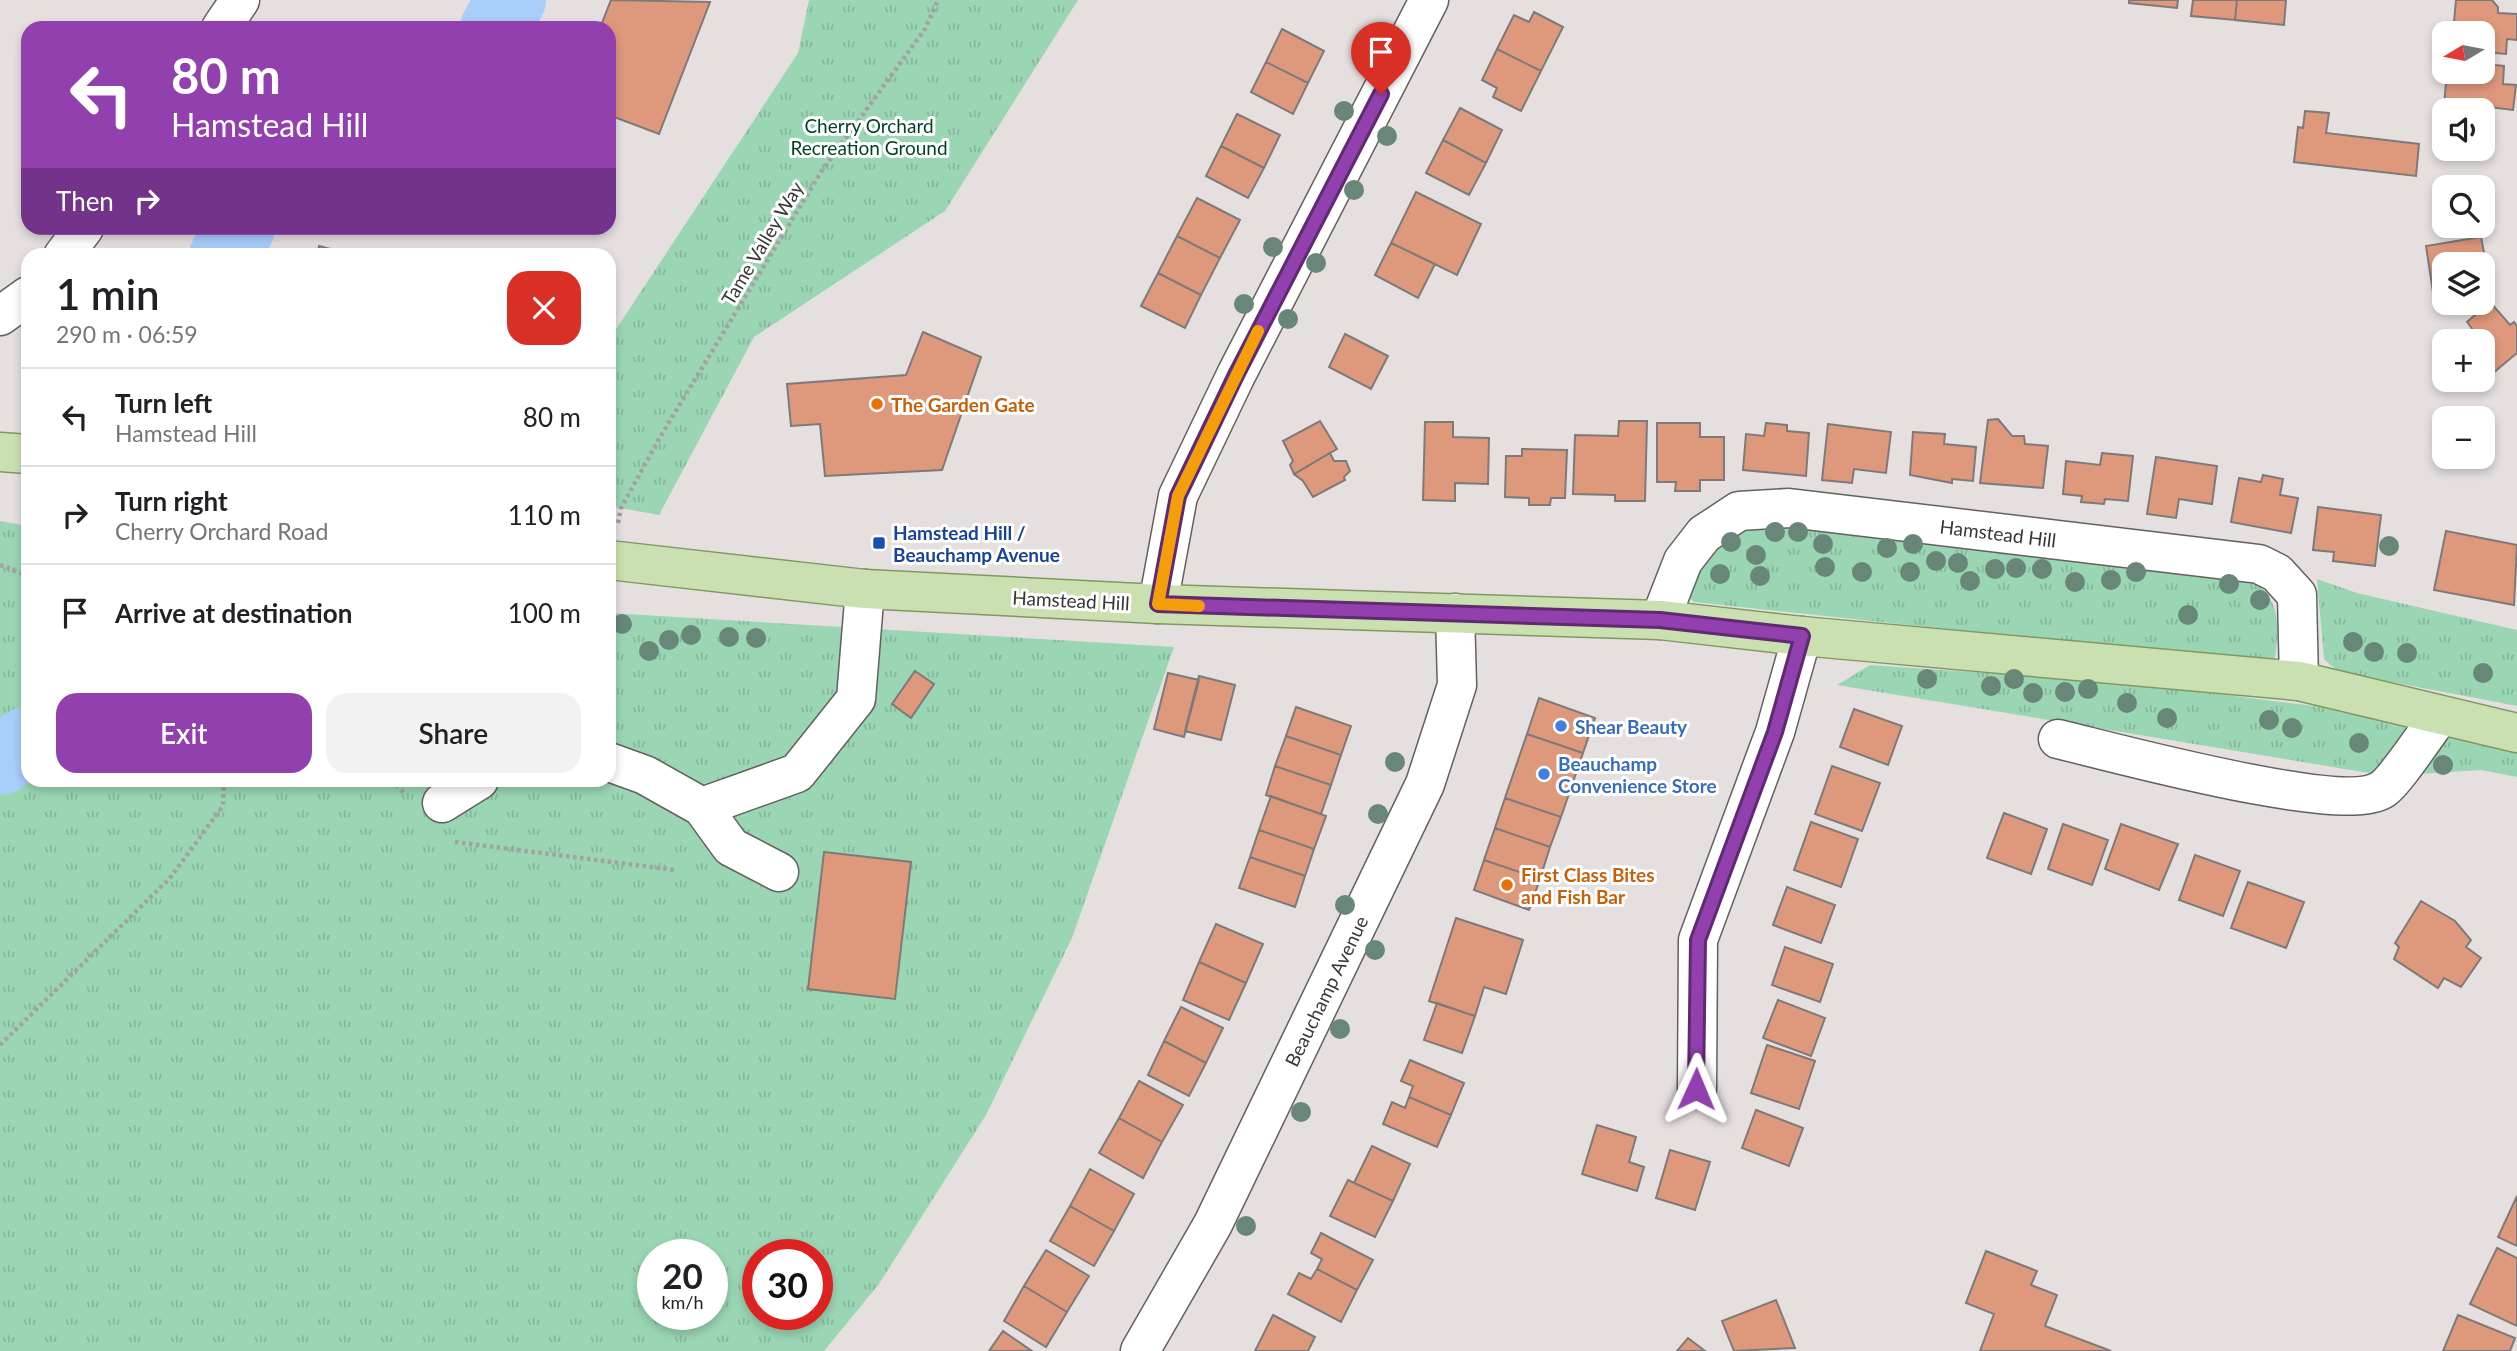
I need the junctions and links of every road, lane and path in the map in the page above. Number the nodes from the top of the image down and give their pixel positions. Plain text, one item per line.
1 (240, 0) edge
2 (938, 0) edge
3 (1429, 0) edge
4 (226, 21) edge
5 (21, 301) edge
6 (0, 316) edge
7 (0, 452) edge
8 (21, 454) edge
9 (621, 508) dead end
10 (616, 561) edge
11 (0, 565) edge
12 (21, 573) edge
13 (864, 589) junction
14 (1158, 604) junction
15 (1454, 613) junction
16 (1660, 620) junction
17 (1802, 636) junction
18 (2299, 681) junction
19 (2439, 717) junction
20 (2517, 733) edge
21 (2058, 740) dead end
22 (616, 765) edge
23 (224, 787) edge
24 (400, 787) edge
25 (468, 787) edge
26 (702, 807) junction
27 (432, 811) junction
28 (675, 870) dead end
29 (779, 872) dead end
30 (0, 1045) edge
31 (1696, 1089) dead end
32 (1140, 1351) edge

1 - 4 street
2 - 9 path, Tame Valley Way
3 - 14 street
5 - 6 street
7 - 8 main road
10 - 13 main road, Hamstead Hill
11 - 12 path
13 - 14 main road, Hamstead Hill
13 - 26 street
14 - 15 main road, Hamstead Hill
15 - 16 main road, Hamstead Hill
15 - 32 street, Beauchamp Avenue
16 - 17 main road, Hamstead Hill
16 - 18 street, Hamstead Hill
17 - 18 main road, Hamstead Hill
17 - 31 street
18 - 19 main road, Hamstead Hill
19 - 20 main road, Hamstead Hill
19 - 21 street
22 - 26 street
23 - 30 path
24 - 27 path
25 - 27 street
26 - 29 street
27 - 28 path

